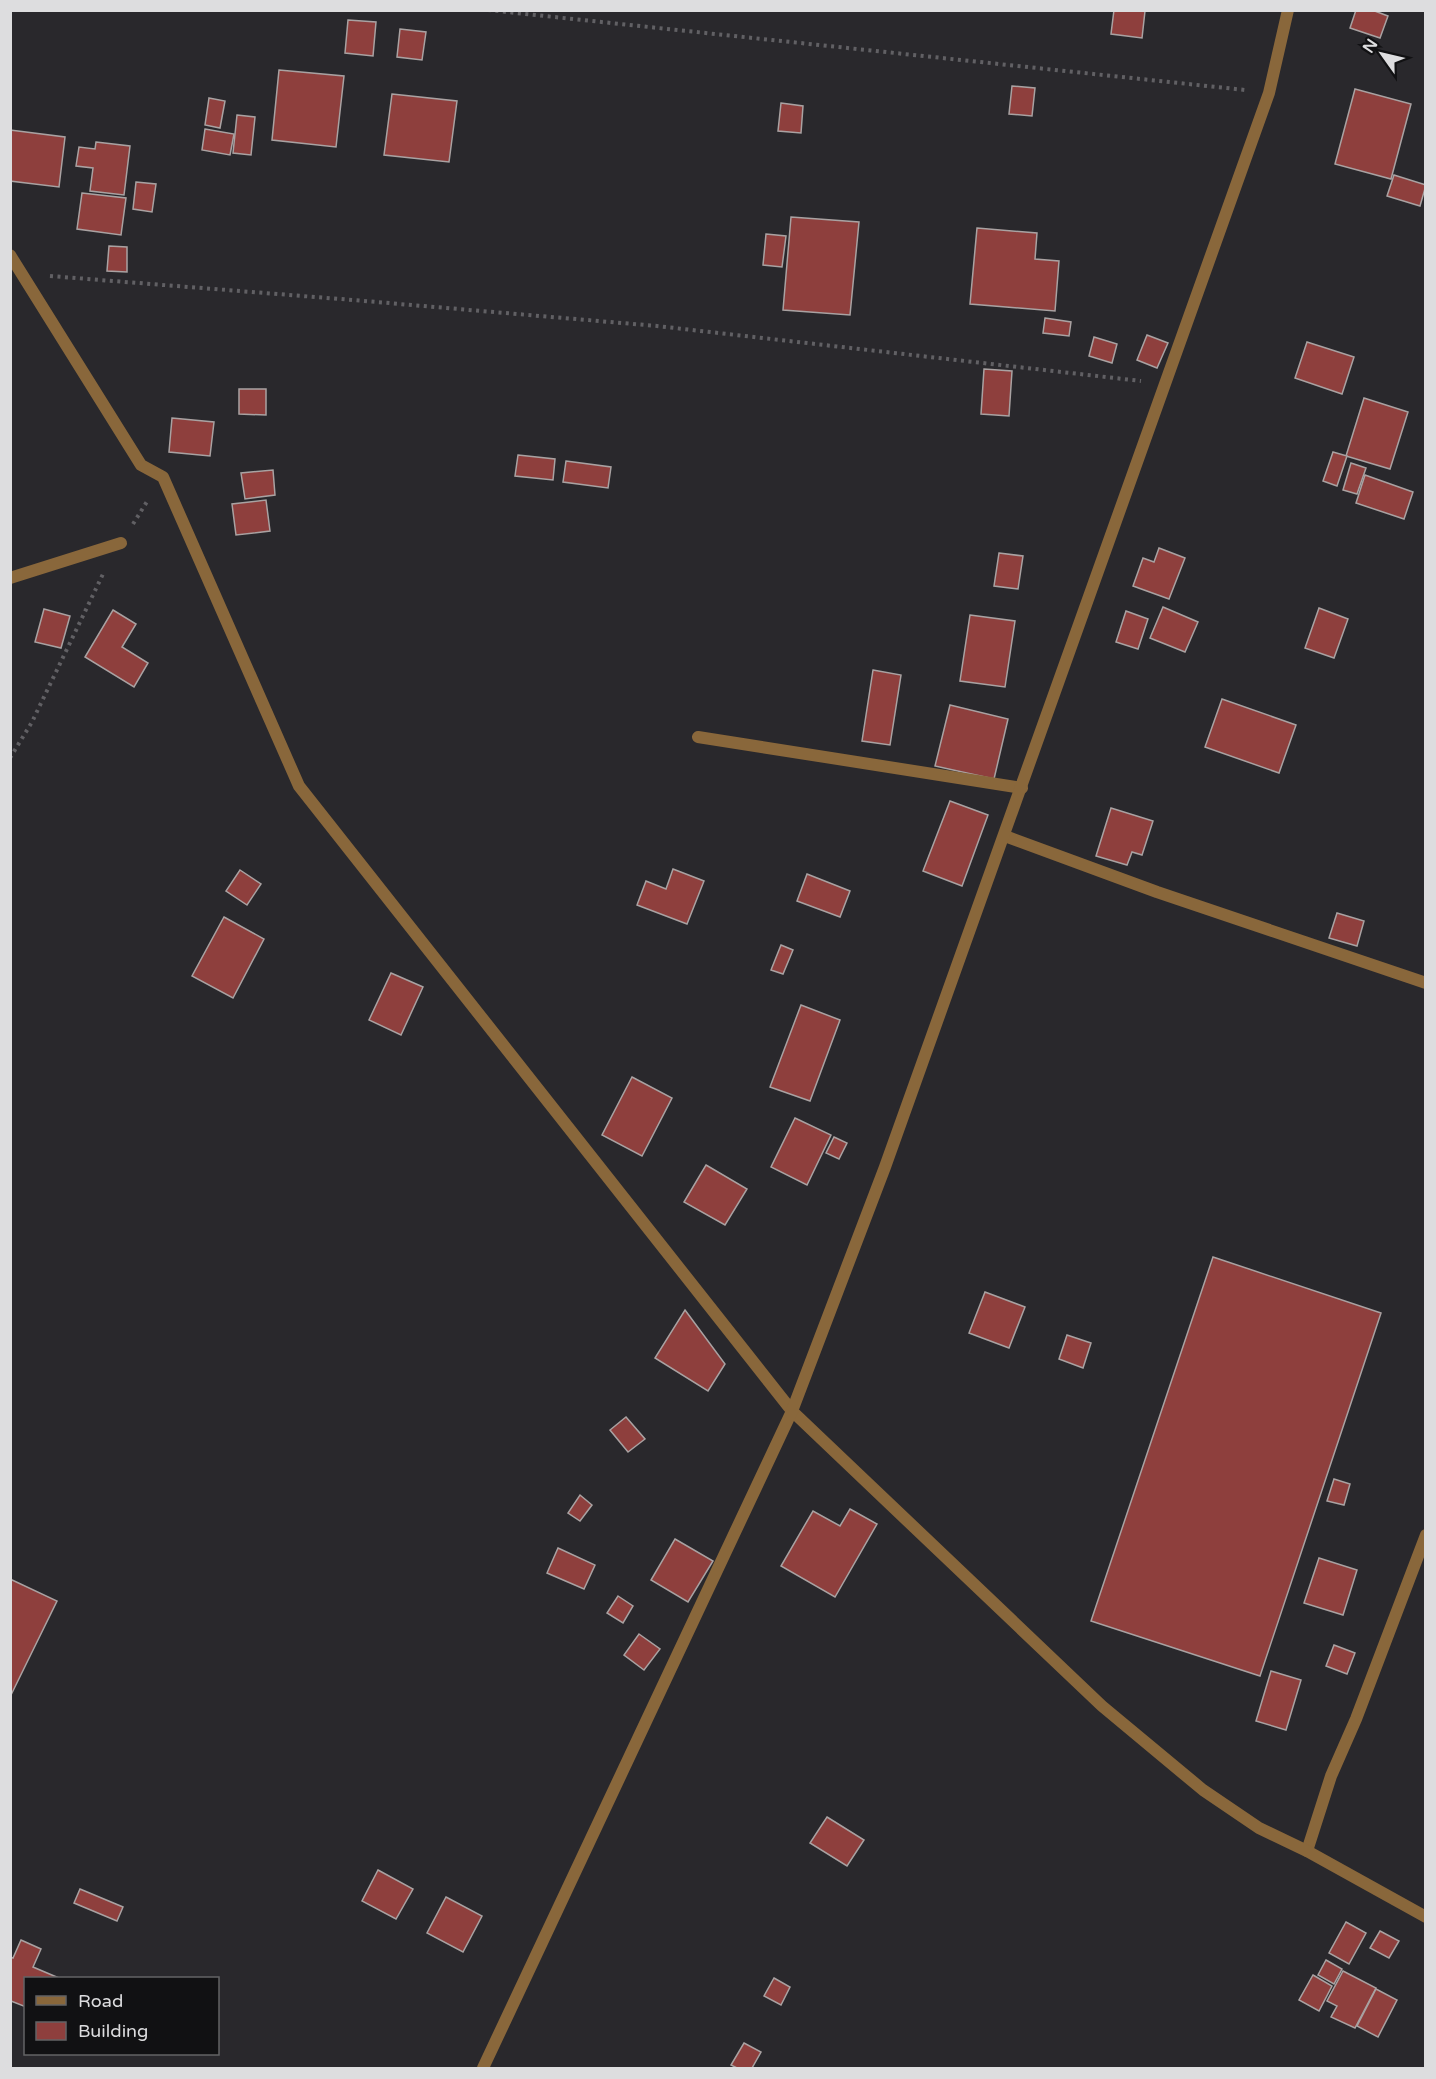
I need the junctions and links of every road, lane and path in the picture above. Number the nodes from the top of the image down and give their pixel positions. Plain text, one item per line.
1 (488, 10) edge
2 (1288, 10) edge
3 (1269, 93) junction
4 (10, 255) edge
5 (21, 274) junction
6 (1166, 384) junction
7 (163, 477) junction
8 (121, 543) junction
9 (10, 578) edge
10 (698, 737) dead end
11 (10, 758) edge
12 (1022, 788) junction
13 (1005, 836) junction
14 (1425, 982) edge
15 (792, 1411) junction
16 (1425, 1535) edge
17 (1307, 1851) junction
18 (1425, 1917) edge
19 (483, 2068) edge

1 - 3 path
2 - 3 street
3 - 6 street
4 - 5 street
5 - 6 path
5 - 7 street
6 - 12 street
7 - 8 path
7 - 15 street
8 - 9 street
8 - 11 path
10 - 12 street
12 - 13 street
13 - 14 street
13 - 15 street
15 - 17 street
15 - 19 street
16 - 17 street
17 - 18 street

